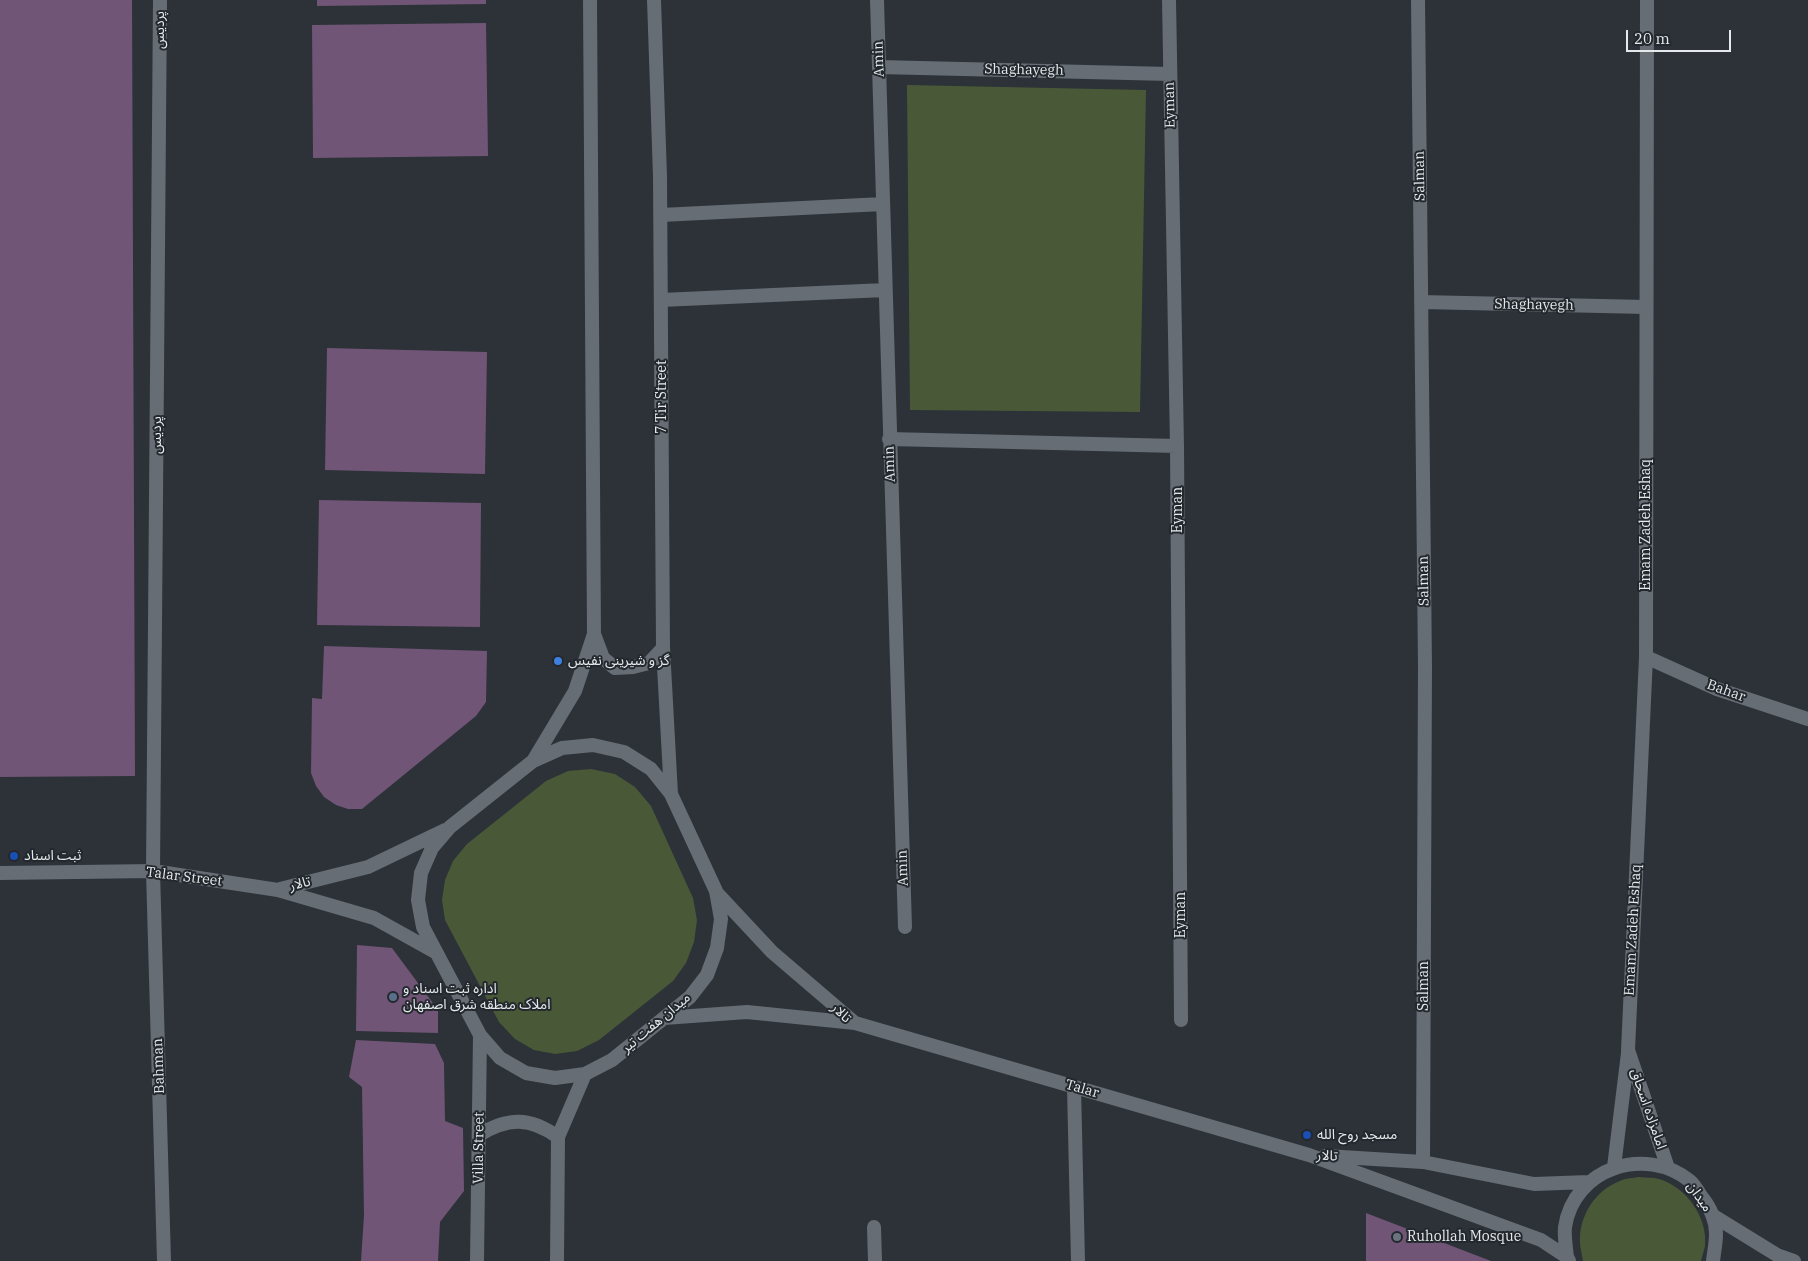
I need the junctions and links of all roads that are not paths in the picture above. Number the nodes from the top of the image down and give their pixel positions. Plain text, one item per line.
1 (160, 0) edge
2 (590, 0) edge
3 (654, 0) edge
4 (877, 0) edge
5 (1169, 0) edge
6 (1418, 0) edge
7 (1647, 0) edge
8 (879, 67) junction
9 (1170, 74) junction
10 (883, 204) junction
11 (661, 216) junction
12 (885, 290) junction
13 (661, 300) junction
14 (1421, 302) junction
15 (1646, 307) junction
16 (889, 440) junction
17 (1177, 446) junction
18 (594, 634) junction
19 (663, 648) junction
20 (1646, 657) junction
21 (1808, 720) edge
22 (533, 761) junction
23 (671, 794) junction
24 (450, 827) junction
25 (154, 871) junction
26 (0, 873) edge
27 (278, 890) junction
28 (716, 891) junction
29 (905, 927) dead end
30 (435, 952) junction
31 (664, 1018) junction
32 (1181, 1020) dead end
33 (855, 1023) junction
34 (480, 1035) junction
35 (1628, 1050) junction
36 (585, 1074) junction
37 (1074, 1087) junction
38 (479, 1135) junction
39 (558, 1137) junction
40 (1309, 1155) junction
41 (1423, 1162) junction
42 (1614, 1167) junction
43 (1668, 1168) junction
44 (1589, 1182) junction
45 (1712, 1215) junction
46 (874, 1227) dead end
47 (1568, 1259) edge
48 (164, 1261) edge
49 (478, 1261) edge
50 (557, 1261) edge
51 (875, 1261) edge
52 (1078, 1261) edge
53 (1713, 1261) edge
54 (1794, 1261) edge

1 - 25 street, پردیس
2 - 18 street
3 - 11 street, 7 Tir Street
4 - 8 street, Amin
5 - 9 street, Eyman
6 - 14 street, Salman
7 - 15 street, Emam Zadeh Eshaq
8 - 9 street, Shaghayegh
8 - 10 street, Amin
9 - 17 street, Eyman
10 - 11 street
10 - 12 street, Amin
11 - 13 street, 7 Tir Street
12 - 13 street
12 - 16 street, Amin
13 - 19 street, 7 Tir Street
14 - 15 street, Shaghayegh
14 - 41 street, Salman
15 - 20 street, Emam Zadeh Eshaq
16 - 17 street
16 - 29 street, Amin
17 - 32 street, Eyman
18 - 19 street
18 - 22 street
19 - 23 street, 7 Tir Street
20 - 21 street, Bahar
20 - 35 street, Emam Zadeh Eshaq
22 - 23 street, میدان هفت تیر
22 - 24 street, میدان هفت تیر
23 - 28 street, میدان هفت تیر
24 - 27 street, تالار
24 - 30 street, میدان هفت تیر
25 - 26 street, Talar Street
25 - 27 street, Talar Street
25 - 48 street, Bahman
27 - 30 street, تالار
28 - 31 street, میدان هفت تیر
28 - 33 street, تالار
30 - 34 street, میدان هفت تیر
31 - 33 street, تالار
31 - 36 street, میدان هفت تیر
33 - 37 street, Talar
34 - 36 street, میدان هفت تیر
34 - 38 street, Villa Street
35 - 42 street
35 - 43 street, امامزاده اسحاق
36 - 39 street
37 - 40 street, Talar
37 - 52 street
38 - 39 street
38 - 49 street, Villa Street
39 - 50 street
40 - 41 street, تالار
40 - 47 street, تالار
41 - 44 street, تالار
42 - 43 street, میدان
42 - 44 street, میدان
43 - 45 street, میدان
44 - 47 street, میدان
45 - 53 street, میدان
45 - 54 street
46 - 51 street

